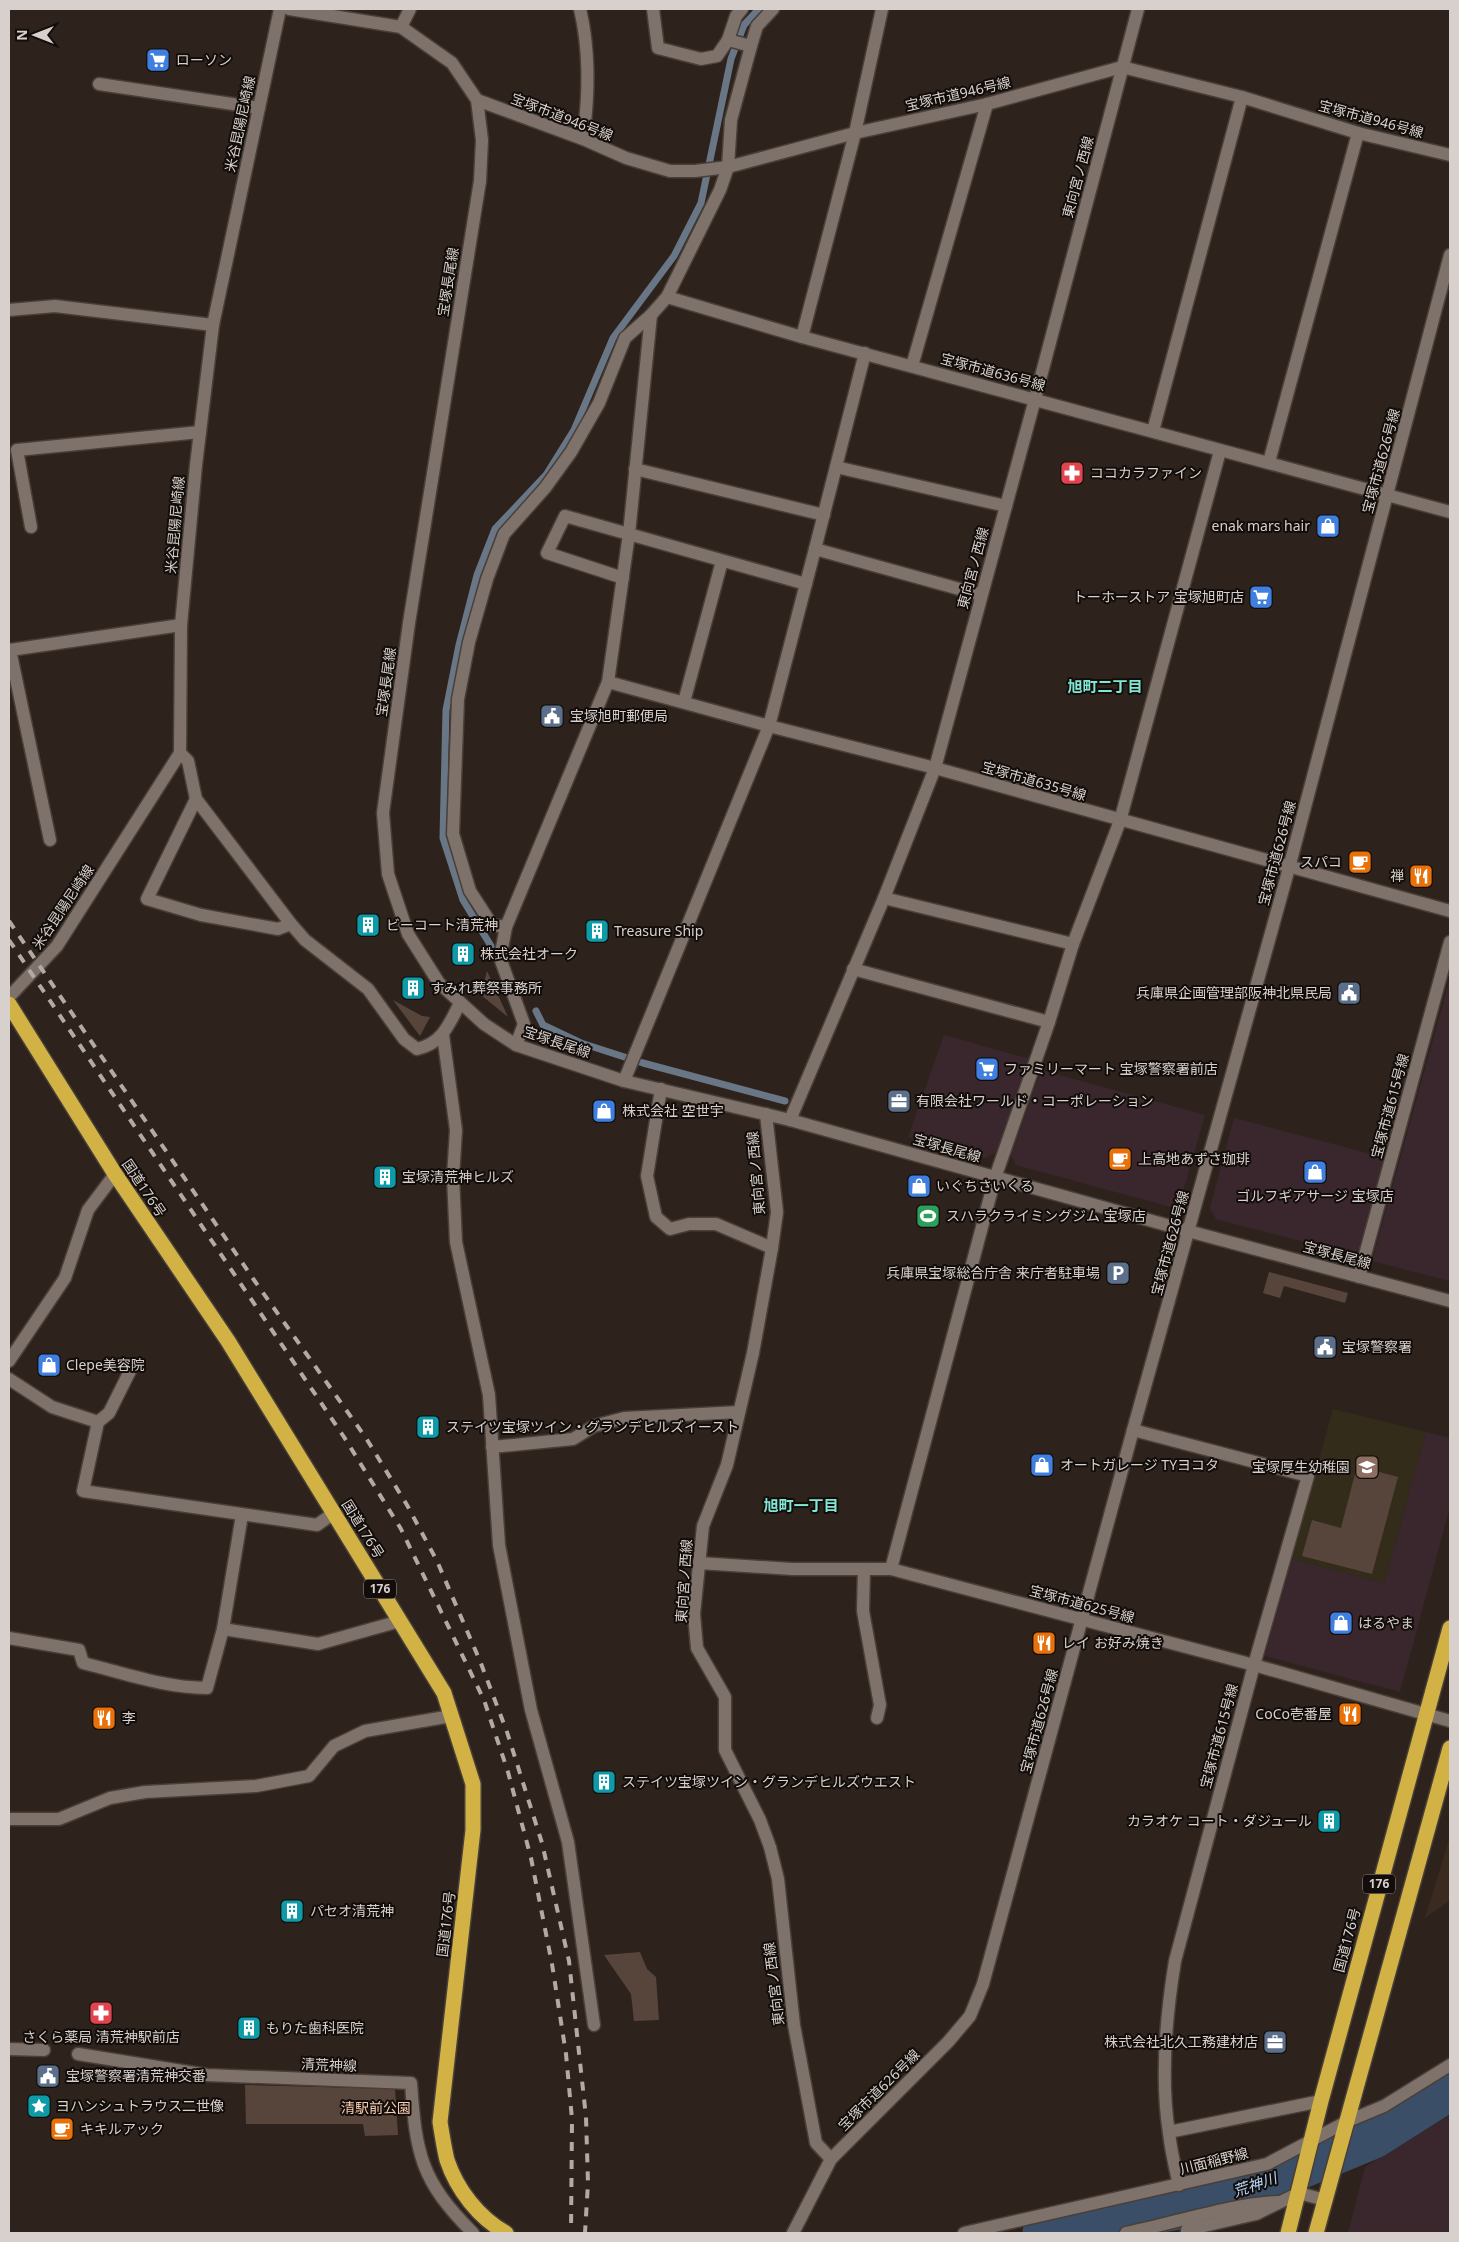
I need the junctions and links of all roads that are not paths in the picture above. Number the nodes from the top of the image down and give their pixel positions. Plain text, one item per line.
1 (280, 9) edge
2 (289, 9) edge
3 (410, 9) edge
4 (580, 9) edge
5 (654, 9) edge
6 (742, 9) edge
7 (772, 9) edge
8 (882, 9) edge
9 (1138, 9) edge
10 (401, 27) junction
11 (730, 40) junction
12 (748, 45) junction
13 (1122, 67) junction
14 (99, 84) dead end
15 (1242, 97) junction
16 (477, 100) junction
17 (986, 104) junction
18 (259, 108) junction
19 (855, 133) junction
20 (1358, 133) junction
21 (583, 139) junction
22 (1450, 155) edge
23 (723, 167) junction
24 (1450, 255) edge
25 (667, 297) junction
26 (9, 310) edge
27 (651, 315) junction
28 (213, 325) junction
29 (802, 337) junction
30 (865, 353) junction
31 (912, 366) junction
32 (1036, 399) junction
33 (1152, 431) junction
34 (200, 432) junction
35 (1220, 451) junction
36 (1269, 462) junction
37 (836, 467) junction
38 (635, 469) junction
39 (1387, 495) junction
40 (1006, 506) junction
41 (1450, 512) edge
42 (824, 515) junction
43 (31, 527) dead end
44 (629, 534) junction
45 (815, 549) junction
46 (722, 561) junction
47 (623, 578) junction
48 (806, 584) junction
49 (981, 595) junction
50 (181, 625) junction
51 (12, 671) edge
52 (608, 682) junction
53 (684, 702) junction
54 (769, 726) junction
55 (180, 753) junction
56 (935, 768) junction
57 (196, 800) junction
58 (1120, 821) junction
59 (50, 840) dead end
60 (1289, 868) junction
61 (884, 898) junction
62 (1450, 911) edge
63 (291, 924) junction
64 (506, 927) junction
65 (1450, 942) edge
66 (1073, 944) junction
67 (853, 969) junction
68 (9, 997) edge
69 (460, 1003) junction
70 (9, 1004) edge
71 (1049, 1022) junction
72 (443, 1035) junction
73 (516, 1045) junction
74 (624, 1081) junction
75 (661, 1089) junction
76 (766, 1114) junction
77 (790, 1120) junction
78 (115, 1174) junction
79 (995, 1178) junction
80 (1188, 1231) junction
81 (772, 1248) junction
82 (1360, 1277) junction
83 (1450, 1301) edge
84 (9, 1361) edge
85 (130, 1372) dead end
86 (9, 1379) edge
87 (740, 1412) junction
88 (98, 1422) junction
89 (1133, 1430) junction
90 (492, 1448) junction
91 (334, 1513) junction
92 (242, 1515) junction
93 (699, 1563) junction
94 (864, 1569) junction
95 (891, 1569) junction
96 (1082, 1619) junction
97 (400, 1621) junction
98 (1450, 1628) edge
99 (223, 1629) junction
100 (9, 1638) edge
101 (1254, 1666) junction
102 (1427, 1714) junction
103 (452, 1716) junction
104 (877, 1718) dead end
105 (1450, 1721) edge
106 (1450, 1748) edge
107 (9, 1819) edge
108 (594, 2025) dead end
109 (9, 2049) edge
110 (44, 2050) dead end
111 (78, 2054) dead end
112 (1450, 2065) edge
113 (1321, 2101) junction
114 (1346, 2127) junction
115 (1169, 2132) junction
116 (1311, 2145) junction
117 (831, 2158) junction
118 (1178, 2185) junction
119 (1300, 2187) junction
120 (1325, 2200) junction
121 (1278, 2202) junction
122 (496, 2231) edge
123 (473, 2233) edge
124 (793, 2233) edge
125 (964, 2233) edge
126 (1126, 2233) edge
127 (1186, 2233) edge
128 (1288, 2233) edge
129 (1316, 2233) edge

1 - 18 street, 米谷昆陽尼崎線
2 - 10 street, 宝塚長尾線
3 - 10 street
4 - 21 street
5 - 11 street
6 - 11 street
7 - 12 street
8 - 19 street
9 - 13 street, 東向宮ノ西線
10 - 16 street, 宝塚長尾線
11 - 12 street
12 - 23 street
13 - 15 street, 宝塚市道946号線
13 - 17 street, 宝塚市道946号線
13 - 32 street, 東向宮ノ西線
14 - 18 street
15 - 20 street, 宝塚市道946号線
15 - 33 street
16 - 21 street, 宝塚市道946号線
16 - 69 street, 宝塚長尾線
17 - 19 street, 宝塚市道946号線
17 - 31 street
18 - 28 street, 米谷昆陽尼崎線
19 - 23 street, 宝塚市道946号線
19 - 29 street
20 - 22 street, 宝塚市道946号線
20 - 36 street
21 - 23 street, 宝塚市道946号線
23 - 25 street
24 - 39 street, 宝塚市道626号線
25 - 27 street
25 - 29 street, 宝塚市道636号線
26 - 28 street
27 - 38 street
27 - 64 street
28 - 34 street, 米谷昆陽尼崎線
29 - 30 street, 宝塚市道636号線
30 - 31 street, 宝塚市道636号線
30 - 37 street
31 - 32 street, 宝塚市道636号線
32 - 33 street, 宝塚市道636号線
32 - 40 street, 東向宮ノ西線
33 - 35 street, 宝塚市道636号線
34 - 43 street
34 - 50 street, 米谷昆陽尼崎線
35 - 36 street, 宝塚市道636号線
35 - 58 street
36 - 39 street, 宝塚市道636号線
37 - 40 street
37 - 42 street
38 - 42 street
38 - 44 street
39 - 41 street, 宝塚市道636号線
39 - 60 street, 宝塚市道626号線
40 - 49 street, 東向宮ノ西線
42 - 45 street
44 - 46 street
44 - 47 street
44 - 47 street
45 - 48 street
45 - 49 street
46 - 48 street
46 - 53 street
47 - 52 street
48 - 54 street
49 - 56 street, 東向宮ノ西線
50 - 51 street
50 - 55 street, 米谷昆陽尼崎線
51 - 59 street
52 - 53 street, 宝塚市道635号線
52 - 64 street
53 - 54 street, 宝塚市道635号線
54 - 56 street, 宝塚市道635号線
54 - 74 street
55 - 57 street
55 - 68 street, 米谷昆陽尼崎線
56 - 58 street, 宝塚市道635号線
56 - 61 street, 東向宮ノ西線
57 - 63 street
57 - 63 street
58 - 60 street, 宝塚市道635号線
58 - 66 street
60 - 62 street, 宝塚市道635号線
60 - 80 street, 宝塚市道626号線
61 - 66 street
61 - 67 street, 東向宮ノ西線
63 - 72 street
64 - 73 street
65 - 82 street, 宝塚市道615号線
66 - 71 street
67 - 71 street
67 - 77 street, 東向宮ノ西線
69 - 72 street
69 - 73 street, 宝塚長尾線
70 - 78 highway, 国道176号 / 176
71 - 79 street
72 - 90 street
73 - 74 street, 宝塚長尾線
74 - 75 street, 宝塚長尾線
75 - 76 street, 宝塚長尾線
75 - 81 street
76 - 77 street, 宝塚長尾線
76 - 81 street, 東向宮ノ西線
77 - 79 street, 宝塚長尾線
78 - 84 street
78 - 91 highway, 国道176号 / 176
79 - 80 street, 宝塚長尾線
79 - 95 street
80 - 82 street, 宝塚長尾線
80 - 89 street, 宝塚市道626号線
81 - 87 street, 東向宮ノ西線
82 - 83 street, 宝塚長尾線
85 - 88 street
86 - 88 street
87 - 90 street
87 - 93 street, 東向宮ノ西線
88 - 92 street
89 - 96 street, 宝塚市道626号線
89 - 101 street, 宝塚市道615号線
90 - 108 street
91 - 92 street
91 - 97 highway, 国道176号 / 176
92 - 99 street
93 - 94 street, 宝塚市道625号線
93 - 117 street, 東向宮ノ西線
94 - 95 street, 宝塚市道625号線
94 - 104 street
95 - 96 street, 宝塚市道625号線
96 - 101 street, 宝塚市道625号線
96 - 117 street, 宝塚市道626号線
97 - 99 street
97 - 103 highway, 国道176号 / 176
98 - 102 highway, 国道176号 / 176
99 - 100 street
101 - 102 street, 宝塚市道625号線
101 - 115 street, 宝塚市道615号線
102 - 105 street, 宝塚市道625号線
102 - 113 highway, 国道176号 / 176
103 - 107 street
103 - 122 highway, 国道176号 / 176
106 - 114 highway, 176
109 - 110 street
111 - 123 street, 清荒神線
112 - 114 street, 川面稲野線
113 - 115 street
113 - 116 highway, 国道176号 / 176
114 - 116 street, 川面稲野線
114 - 120 highway, 176
115 - 118 street, 宝塚市道615号線
116 - 118 street, 川面稲野線
116 - 119 highway, 国道176号 / 176
117 - 124 street
118 - 125 street, 川面稲野線
119 - 120 street
119 - 121 street
119 - 128 highway, 国道176号 / 176
120 - 129 highway, 176
121 - 126 street
121 - 127 street

